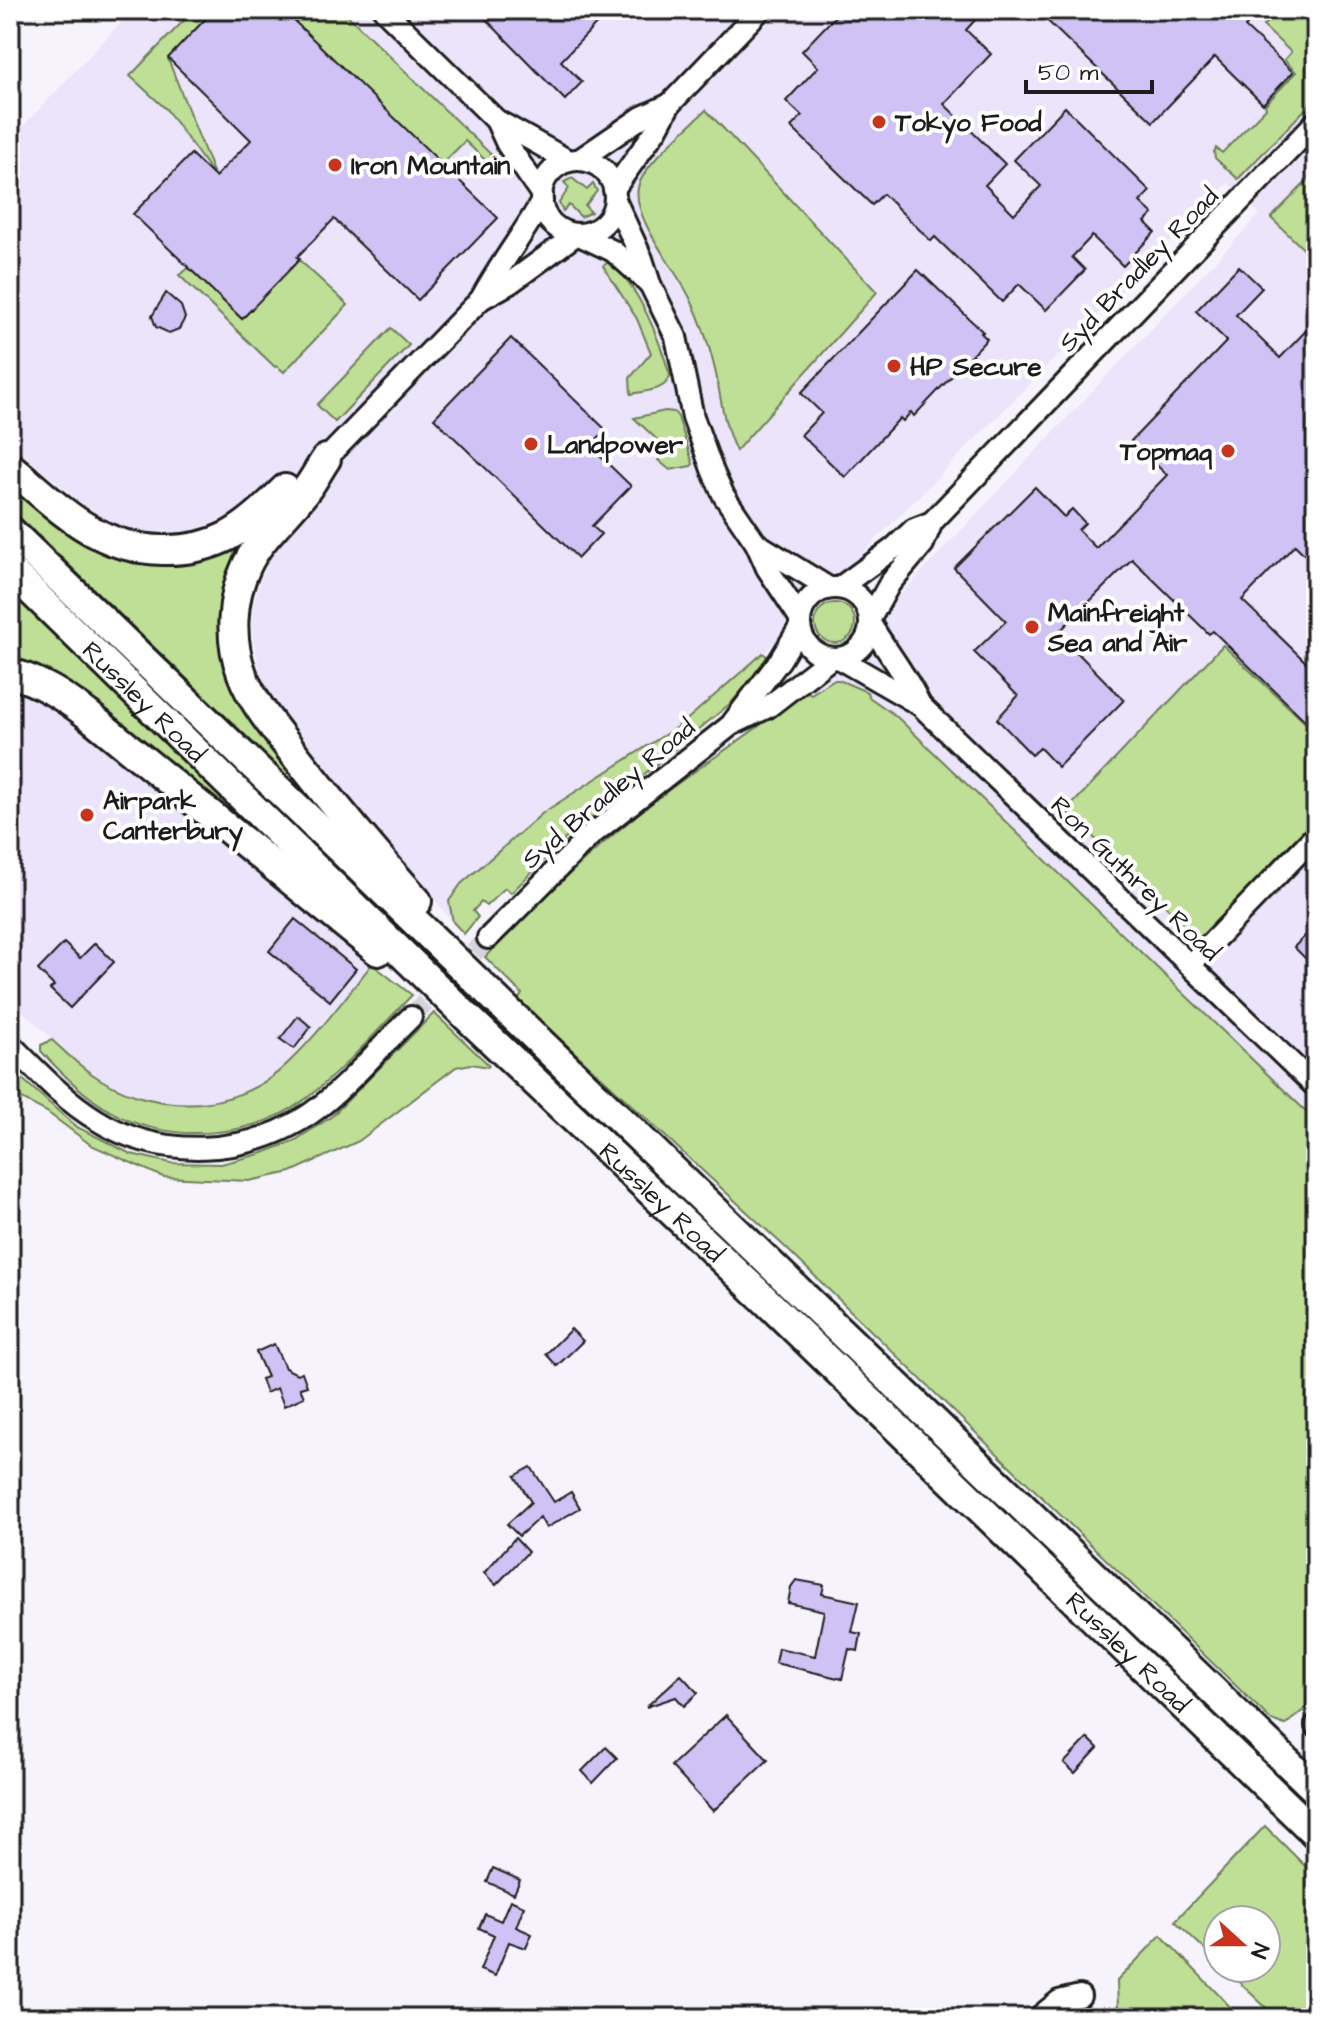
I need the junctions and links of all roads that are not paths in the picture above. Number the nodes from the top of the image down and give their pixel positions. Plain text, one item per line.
1 (384, 10) edge
2 (760, 10) edge
3 (670, 104) junction
4 (496, 120) junction
5 (1316, 122) edge
6 (574, 161) junction
7 (614, 195) junction
8 (542, 198) junction
9 (577, 234) junction
10 (650, 284) junction
11 (481, 299) junction
12 (326, 459) junction
13 (10, 467) edge
14 (932, 522) junction
15 (10, 531) edge
16 (756, 543) junction
17 (10, 570) edge
18 (834, 588) junction
19 (871, 621) junction
20 (800, 622) junction
21 (835, 659) junction
22 (10, 673) edge
23 (920, 705) junction
24 (731, 725) junction
25 (1316, 835) edge
26 (488, 938) tunnel mouth
27 (1190, 965) junction
28 (466, 1016) junction
29 (411, 1017) tunnel mouth
30 (539, 1039) junction
31 (10, 1044) edge
32 (1316, 1087) edge
33 (1316, 1790) edge
34 (1316, 1834) edge
35 (1080, 1996) dead end
36 (1038, 2018) edge

1 - 4 street
2 - 3 street
3 - 6 street
3 - 7 street
4 - 6 street
4 - 8 street
5 - 14 street, Syd Bradley Road
6 - 7 street
6 - 8 street
7 - 9 street
7 - 10 street
8 - 9 street
8 - 11 street
9 - 10 street
9 - 11 street
10 - 16 street
11 - 12 street
12 - 13 highway
12 - 30 highway
14 - 18 street, Syd Bradley Road
14 - 19 street, Syd Bradley Road
15 - 30 highway, Russley Road
16 - 18 street
16 - 20 street
17 - 28 highway, Russley Road
18 - 19 street
18 - 20 street
19 - 21 street
19 - 23 street, Ron Guthrey Road
20 - 21 street
20 - 24 street, Syd Bradley Road
21 - 23 street, Ron Guthrey Road
21 - 24 street, Syd Bradley Road
22 - 28 highway
23 - 27 street, Ron Guthrey Road
24 - 26 street, Syd Bradley Road
25 - 27 street
27 - 32 street, Ron Guthrey Road
28 - 34 highway, Russley Road
29 - 31 street
30 - 33 highway, Russley Road
35 - 36 street

